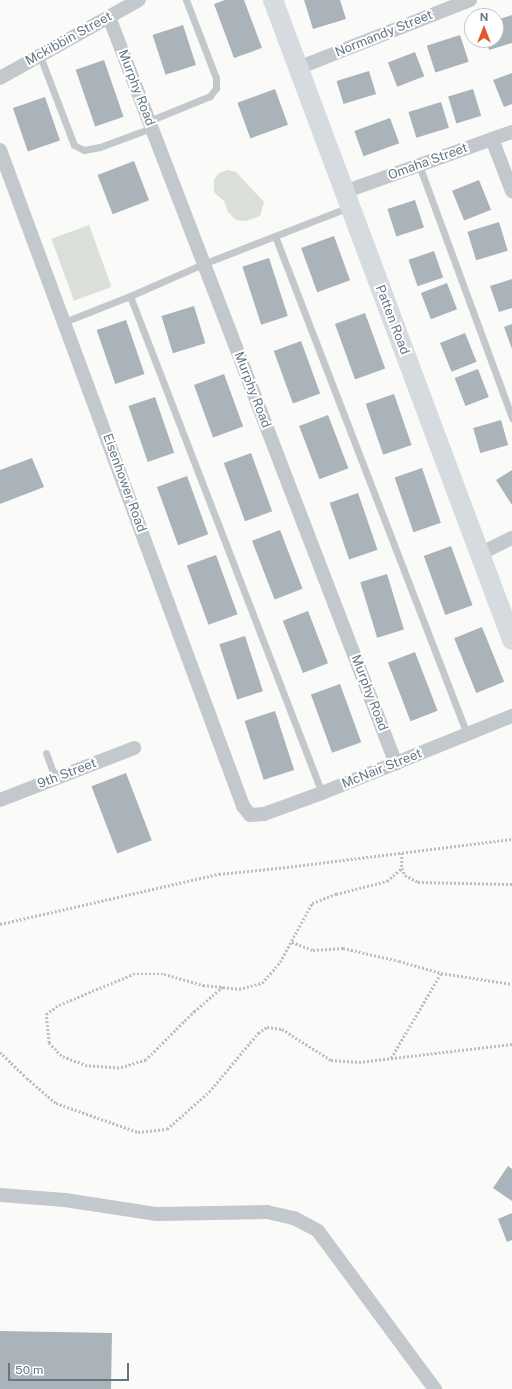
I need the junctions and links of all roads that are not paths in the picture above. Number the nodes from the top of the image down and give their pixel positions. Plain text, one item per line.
1 (139, 0) edge
2 (186, 0) edge
3 (272, 0) edge
4 (470, 0) edge
5 (109, 17) junction
6 (40, 56) junction
7 (298, 68) junction
8 (0, 78) edge
9 (150, 125) junction
10 (512, 132) edge
11 (492, 139) junction
12 (0, 150) edge
13 (419, 165) junction
14 (512, 191) edge
15 (347, 200) junction
16 (275, 236) junction
17 (204, 264) junction
18 (130, 296) junction
19 (64, 322) junction
20 (512, 418) edge
21 (512, 538) edge
22 (480, 554) junction
23 (512, 640) edge
24 (512, 716) edge
25 (467, 734) junction
26 (134, 748) dead end
27 (46, 753) dead end
28 (396, 764) junction
29 (55, 778) junction
30 (322, 793) junction
31 (0, 800) edge
32 (250, 815) joint
33 (0, 1195) edge
34 (434, 1389) edge

1 - 5 street, Mckibbin Street
2 - 9 lane
3 - 7 street, Patten Road
4 - 7 street, Normandy Street
5 - 6 street, Mckibbin Street
5 - 9 street, Murphy Road
6 - 8 street, Mckibbin Street
6 - 9 lane
7 - 15 street, Patten Road
9 - 17 street, Murphy Road
10 - 11 street, Omaha Street
11 - 13 street, Omaha Street
11 - 14 street
12 - 19 street, Eisenhower Road
13 - 15 street, Omaha Street
13 - 20 lane
15 - 16 lane
15 - 22 street, Patten Road
16 - 17 lane
16 - 25 lane
17 - 18 lane
17 - 28 street, Murphy Road
18 - 19 lane
18 - 30 lane
19 - 32 street, Eisenhower Road
21 - 22 street
22 - 23 street, Patten Road
24 - 25 street, McNair Street
25 - 28 street, McNair Street
26 - 29 street, 9th Street
27 - 29 lane
28 - 30 street, McNair Street
29 - 31 street, 9th Street
30 - 32 street, McNair Street
33 - 34 street

